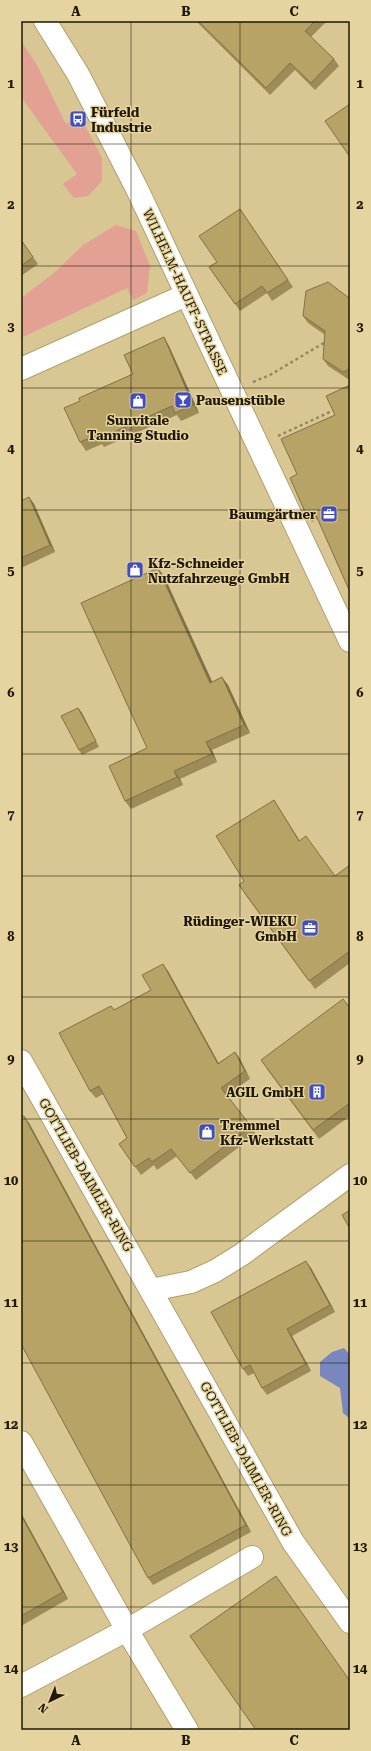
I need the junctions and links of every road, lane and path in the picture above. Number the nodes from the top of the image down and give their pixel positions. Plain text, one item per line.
1 (45, 21) edge
2 (186, 295) junction
3 (329, 339) edge
4 (21, 369) edge
5 (232, 392) junction
6 (334, 410) edge
7 (279, 436) dead end
8 (348, 635) edge
9 (21, 1060) edge
10 (350, 1175) edge
11 (151, 1290) junction
12 (21, 1442) edge
13 (252, 1557) dead end
14 (350, 1622) edge
15 (127, 1630) junction
16 (21, 1686) edge
17 (187, 1730) edge

1 - 2 street, WILHELM-HAUFF-STRASSE
2 - 4 street
2 - 5 street, WILHELM-HAUFF-STRASSE
3 - 5 path
5 - 8 street, WILHELM-HAUFF-STRASSE
6 - 7 path
9 - 11 street, GOTTLIEB-DAIMLER-RING
10 - 11 street
11 - 14 street, GOTTLIEB-DAIMLER-RING
12 - 15 street
13 - 15 street
15 - 16 street
15 - 17 street

